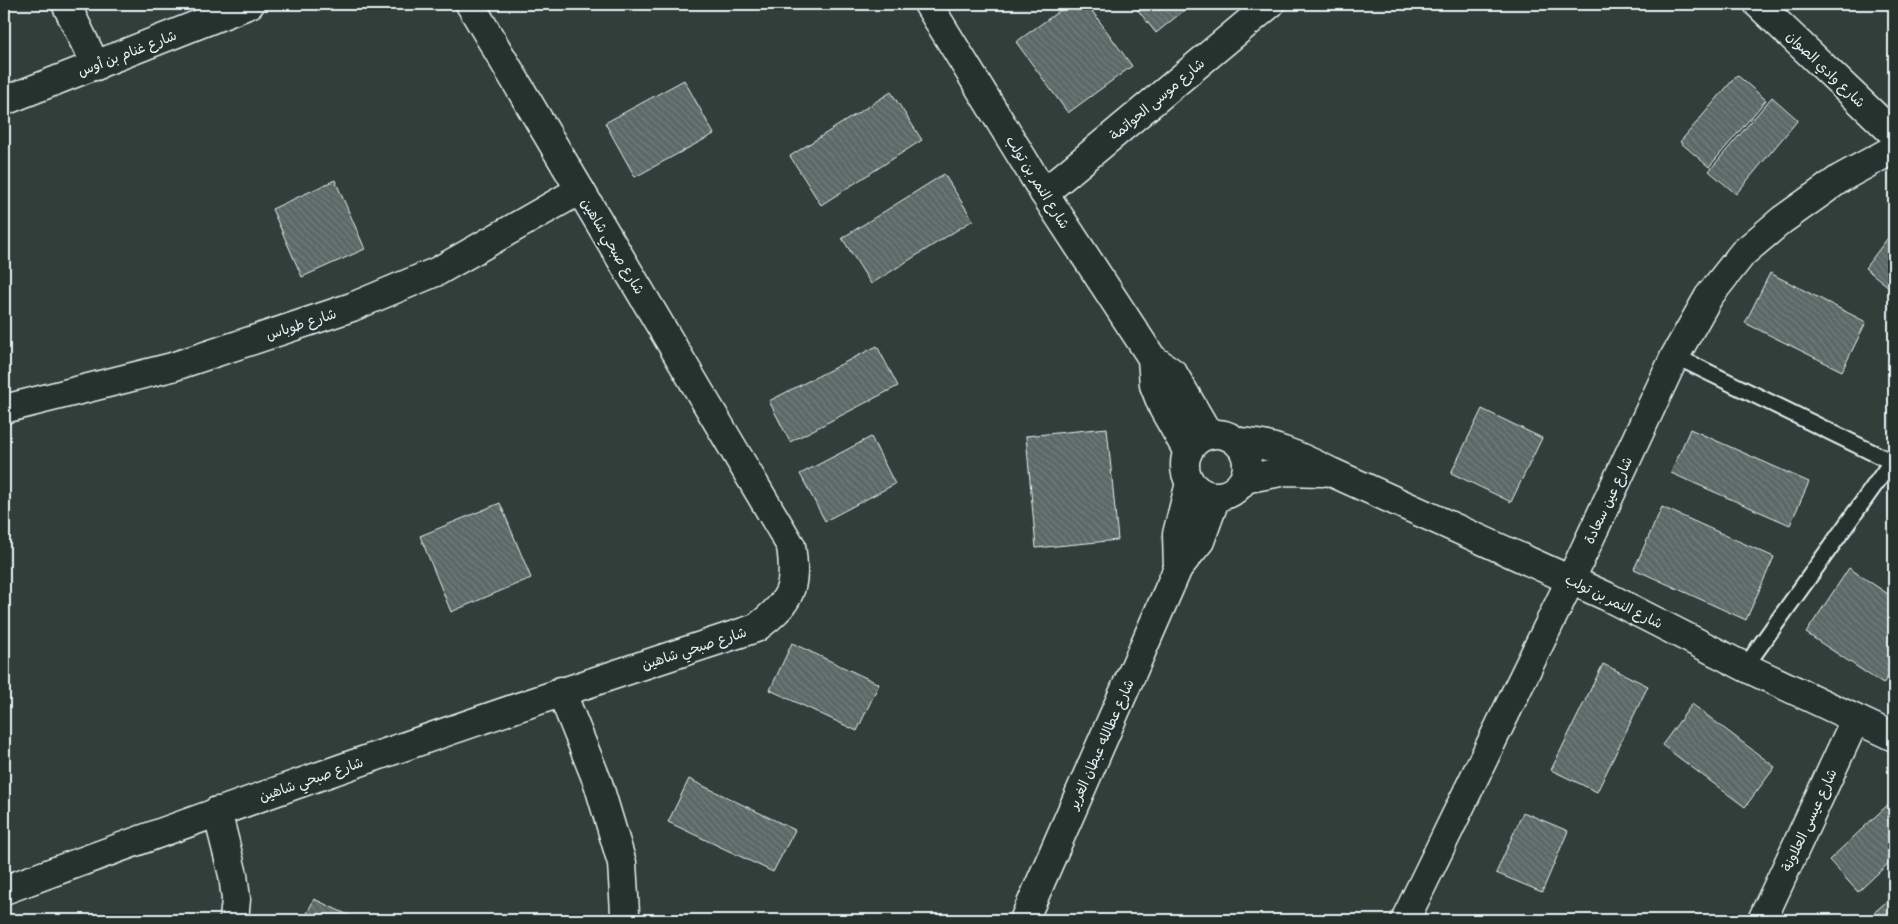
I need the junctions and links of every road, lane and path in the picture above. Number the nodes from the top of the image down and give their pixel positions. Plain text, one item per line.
1 (66, 4) edge
2 (250, 4) edge
3 (470, 4) edge
4 (928, 4) edge
5 (1270, 4) edge
6 (1758, 4) edge
7 (96, 66) junction
8 (4, 101) edge
9 (1894, 134) edge
10 (1894, 149) edge
11 (580, 190) junction
12 (1044, 194) junction
13 (1676, 356) junction
14 (1152, 358) junction
15 (4, 409) edge
16 (1209, 435) junction
17 (1237, 442) junction
18 (1188, 452) junction
19 (1893, 461) edge
20 (1331, 472) junction
21 (1244, 479) junction
22 (1190, 484) junction
23 (1216, 497) junction
24 (1178, 568) junction
25 (1571, 579) junction
26 (1745, 666) junction
27 (561, 691) junction
28 (1855, 720) junction
29 (1894, 737) edge
30 (218, 811) junction
31 (4, 890) edge
32 (234, 920) edge
33 (623, 920) edge
34 (1024, 920) edge
35 (1405, 920) edge
36 (1762, 920) edge

1 - 7 street
2 - 7 street, شارع غنام بن أوس
3 - 11 street, شارع صبحي شاهين
4 - 12 street, شارع النمر بن تولب
5 - 12 street, شارع موسى الحواتمة
6 - 9 street, شارع وادي الصوان
7 - 8 street, شارع غنام بن أوس
10 - 13 street, شارع عين سعادة
11 - 15 street, شارع طوباس
11 - 27 street, شارع صبحي شاهين
12 - 14 street, شارع النمر بن تولب
13 - 19 lane
13 - 25 street, شارع عين سعادة
14 - 16 street, شارع النمر بن تولب
14 - 18 street, شارع النمر بن تولب
16 - 17 street
16 - 18 street
17 - 20 street, شارع النمر بن تولب
17 - 21 street
18 - 22 street
19 - 26 lane
20 - 21 street, شارع النمر بن تولب
20 - 25 street, شارع النمر بن تولب
21 - 23 street
22 - 23 street
22 - 24 street, شارع عطالله عبطان الغرير
23 - 24 street, شارع عطالله عبطان الغرير
24 - 34 street, شارع عطالله عبطان الغرير
25 - 26 street, شارع النمر بن تولب
25 - 35 street, شارع عين سعادة
26 - 28 street, شارع النمر بن تولب
27 - 30 street, شارع صبحي شاهين
27 - 33 street
28 - 29 street, شارع النمر بن تولب
28 - 36 street, شارع عيسى العلاونة
30 - 31 street, شارع صبحي شاهين
30 - 32 street

